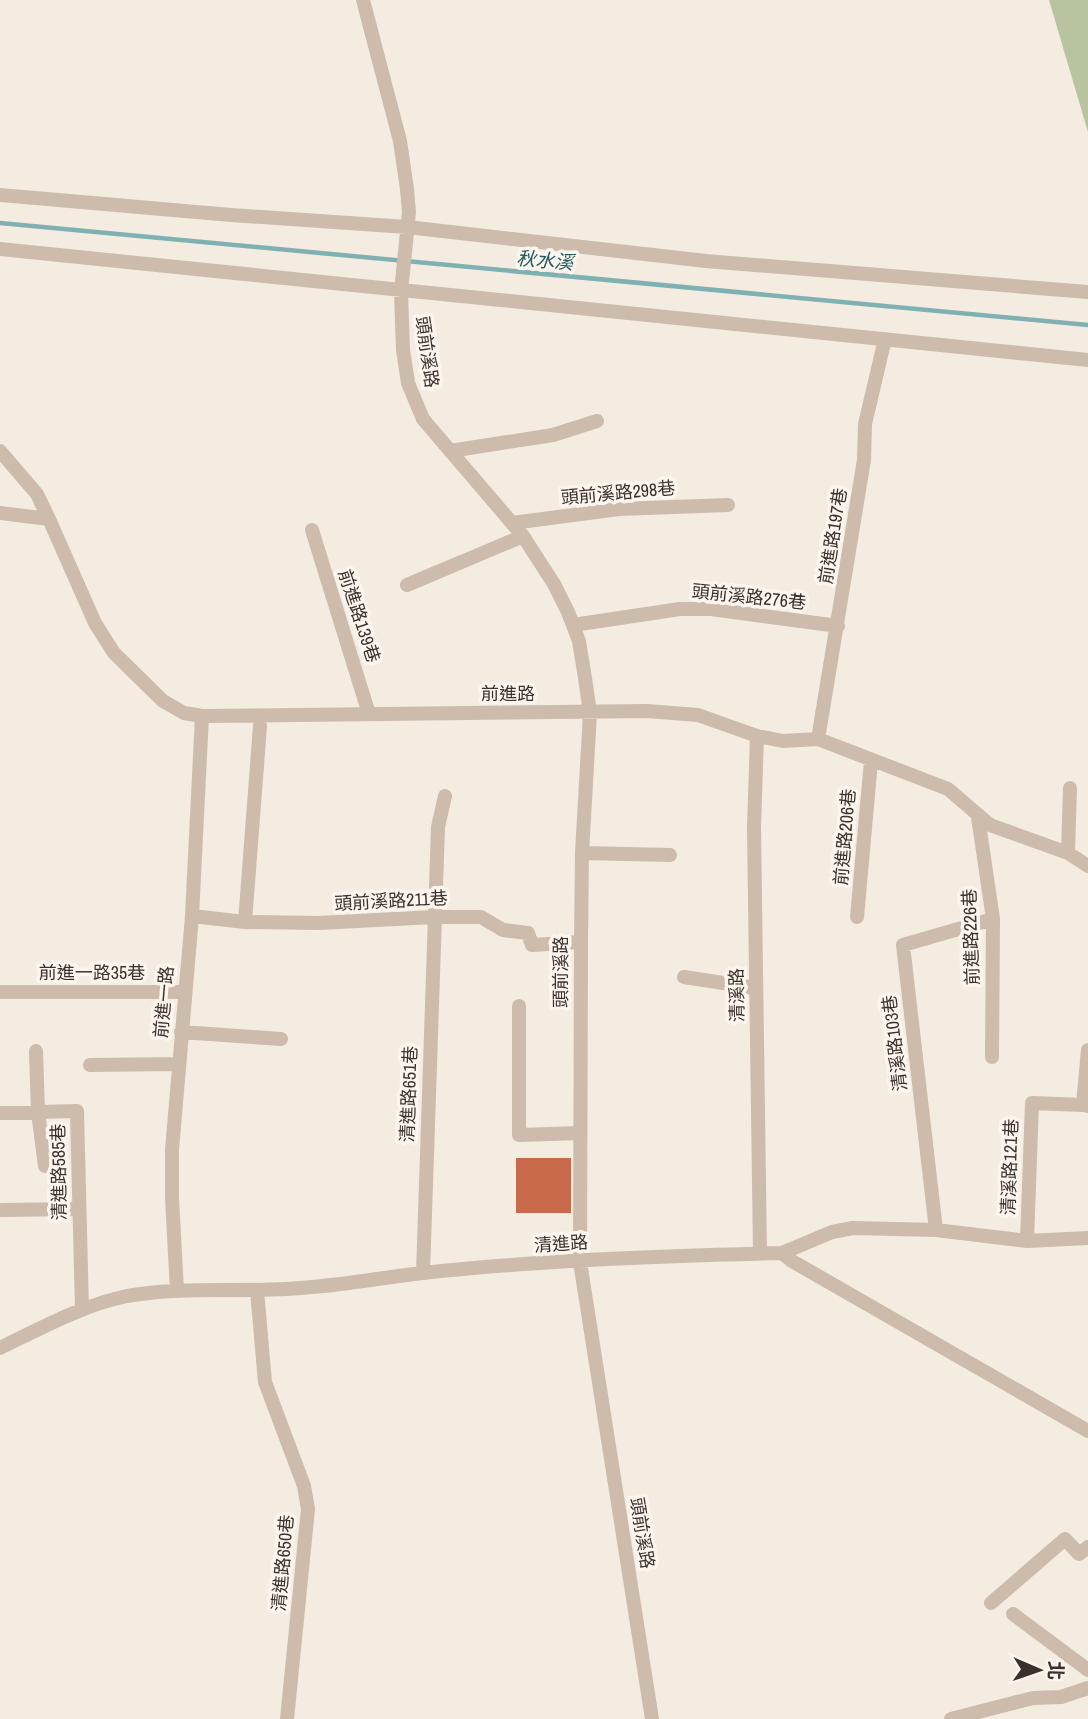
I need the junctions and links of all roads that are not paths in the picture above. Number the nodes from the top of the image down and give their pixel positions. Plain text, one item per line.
1 (363, 0) edge
2 (0, 195) edge
3 (407, 224) junction
4 (0, 249) edge
5 (401, 292) junction
6 (1088, 292) edge
7 (885, 340) junction
8 (1088, 360) edge
9 (597, 422) dead end
10 (0, 451) edge
11 (450, 451) junction
12 (728, 505) dead end
13 (0, 513) edge
14 (49, 519) junction
15 (512, 523) junction
16 (312, 530) dead end
17 (523, 536) junction
18 (407, 585) dead end
19 (573, 625) junction
20 (838, 626) junction
21 (590, 713) junction
22 (369, 714) junction
23 (202, 716) junction
24 (260, 726) dead end
25 (757, 736) junction
26 (818, 739) junction
27 (871, 761) junction
28 (1070, 788) dead end
29 (444, 796) dead end
30 (978, 817) junction
31 (582, 853) junction
32 (1068, 853) junction
33 (670, 855) dead end
34 (1088, 866) edge
35 (192, 916) junction
36 (434, 917) junction
37 (857, 917) dead end
38 (993, 919) junction
39 (245, 922) junction
40 (580, 942) junction
41 (684, 977) dead end
42 (757, 988) junction
43 (0, 992) edge
44 (184, 992) junction
45 (519, 1006) dead end
46 (181, 1032) junction
47 (281, 1039) dead end
48 (1088, 1050) edge
49 (36, 1051) dead end
50 (992, 1056) dead end
51 (178, 1064) junction
52 (90, 1065) dead end
53 (1086, 1105) edge
54 (38, 1112) junction
55 (0, 1113) edge
56 (580, 1133) junction
57 (45, 1166) dead end
58 (79, 1209) junction
59 (2, 1210) edge
60 (936, 1230) junction
61 (1088, 1238) edge
62 (1027, 1241) junction
63 (760, 1253) junction
64 (782, 1253) junction
65 (580, 1262) junction
66 (424, 1273) junction
67 (177, 1291) junction
68 (257, 1291) junction
69 (82, 1310) junction
70 (0, 1348) edge
71 (1088, 1431) edge
72 (1088, 1547) edge
73 (991, 1603) dead end
74 (1013, 1614) dead end
75 (1088, 1670) edge
76 (1088, 1688) edge
77 (287, 1719) edge
78 (652, 1719) edge
79 (951, 1719) edge

1 - 3 street
2 - 3 street
3 - 5 street, 頭前溪路
3 - 6 street
4 - 5 street
5 - 7 street
5 - 11 street, 頭前溪路
7 - 8 street
7 - 20 street, 前進路197巷
9 - 11 street
10 - 14 street, 前進路
11 - 15 street, 頭前溪路
12 - 15 street, 頭前溪路298巷
13 - 14 street
14 - 23 street, 前進路
15 - 17 street, 頭前溪路
16 - 22 street, 前進路139巷
17 - 18 street
17 - 19 street, 頭前溪路
19 - 20 street, 頭前溪路276巷
19 - 21 street, 頭前溪路
20 - 26 street, 前進路197巷
21 - 22 street, 前進路
21 - 25 street, 前進路
21 - 31 street, 頭前溪路
22 - 23 street, 前進路
23 - 35 street, 前進一路
24 - 39 street
25 - 26 street, 前進路
25 - 42 street, 清溪路
26 - 27 street, 前進路
27 - 30 street, 前進路
27 - 37 street, 前進路206巷
28 - 32 street
29 - 36 street, 清進路651巷
30 - 32 street, 前進路
30 - 38 street, 前進路226巷
31 - 33 street
31 - 40 street, 頭前溪路
32 - 34 street, 前進路
35 - 39 street, 頭前溪路211巷
35 - 44 street, 前進一路
36 - 39 street, 頭前溪路211巷
36 - 40 street, 頭前溪路211巷
36 - 66 street, 清進路651巷
38 - 50 street, 前進路226巷
38 - 60 street, 清溪路103巷
40 - 56 street, 頭前溪路
41 - 42 street
42 - 63 street, 清溪路
43 - 44 street, 前進一路35巷
44 - 46 street, 前進一路
45 - 56 street
46 - 47 street
46 - 51 street, 前進一路
48 - 53 street
49 - 54 street
51 - 52 street
51 - 67 street, 前進一路
53 - 62 street, 清溪路121巷
54 - 55 street, 清進路585巷
54 - 57 street
54 - 58 street, 清進路585巷
56 - 65 street, 頭前溪路
58 - 59 street
58 - 69 street, 清進路585巷
60 - 62 street
60 - 64 street
61 - 62 street
63 - 64 street, 清進路
63 - 65 street, 清進路
64 - 71 street
65 - 66 street, 清進路
65 - 78 street, 頭前溪路
66 - 68 street, 清進路
67 - 68 street, 清進路
67 - 69 street, 清進路
68 - 77 street, 清進路650巷
69 - 70 street, 清進路
72 - 73 street
74 - 75 street
76 - 79 street

